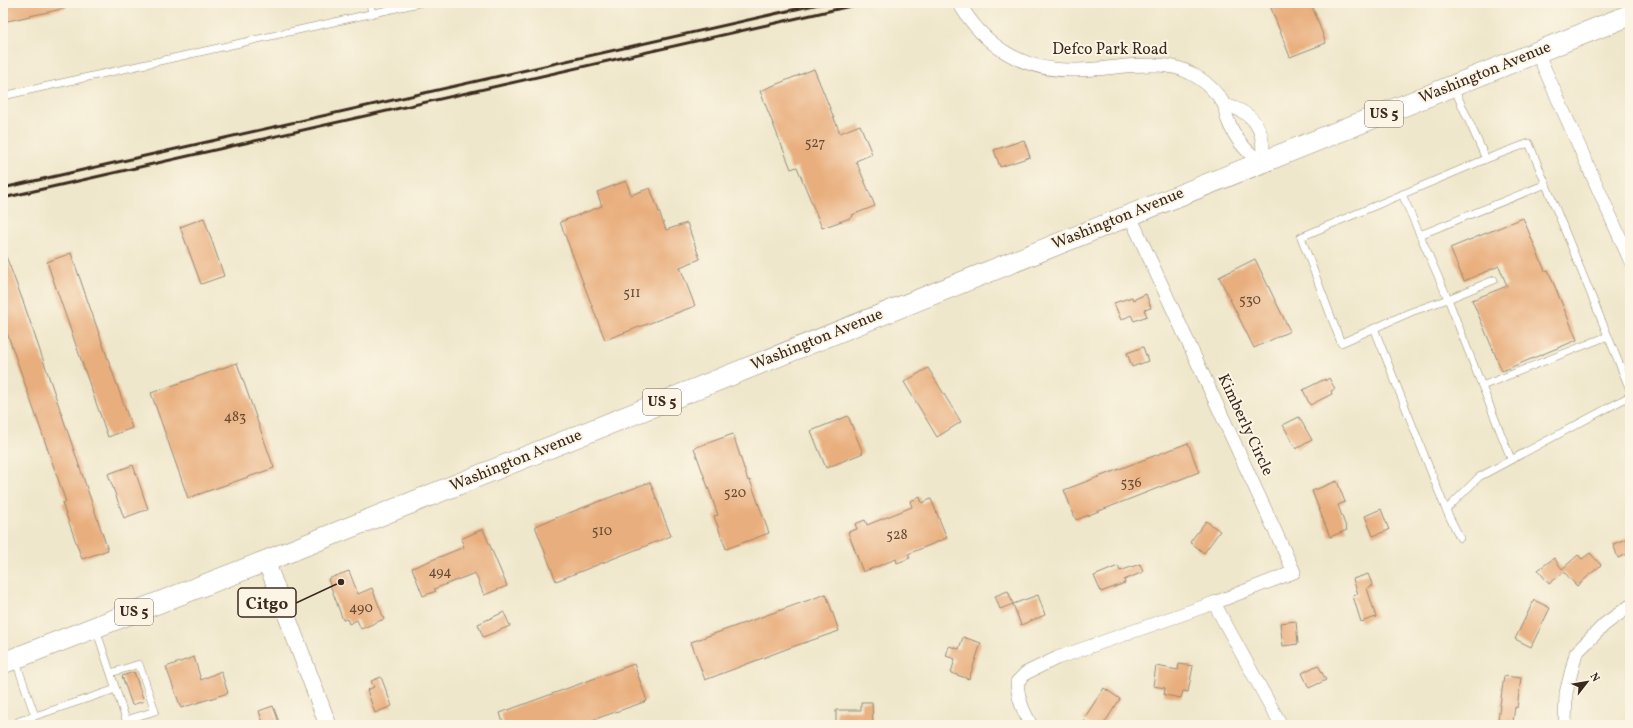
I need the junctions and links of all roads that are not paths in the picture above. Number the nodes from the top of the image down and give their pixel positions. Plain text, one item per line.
1 (370, 3) edge
2 (419, 3) edge
3 (962, 8) edge
4 (372, 14) junction
5 (1630, 15) edge
6 (1537, 52) junction
7 (1453, 86) junction
8 (3, 96) edge
9 (1224, 105) junction
10 (1486, 159) junction
11 (1262, 162) junction
12 (1546, 184) junction
13 (1402, 194) junction
14 (1129, 214) junction
15 (1420, 235) junction
16 (1630, 260) edge
17 (1494, 280) dead end
18 (1448, 298) junction
19 (1374, 328) junction
20 (1608, 336) junction
21 (1482, 386) junction
22 (1630, 390) edge
23 (1630, 396) edge
24 (1511, 459) junction
25 (1446, 510) junction
26 (1460, 538) dead end
27 (266, 561) junction
28 (1214, 602) junction
29 (1630, 606) edge
30 (96, 628) junction
31 (9, 661) edge
32 (111, 673) junction
33 (116, 689) junction
34 (34, 716) junction
35 (19, 721) dead end
36 (328, 725) edge
37 (1031, 725) edge
38 (1281, 725) edge
39 (1565, 725) edge

1 - 4 lane
2 - 4 lane
3 - 9 street, Defco Park Road
4 - 8 lane
5 - 6 main road, Washington Avenue / US 5
6 - 7 main road, Washington Avenue / US 5
6 - 16 street
7 - 10 lane
7 - 11 main road, Washington Avenue / US 5
9 - 11 street, Defco Park Road
9 - 11 street
10 - 12 lane
10 - 13 lane
11 - 14 main road, Washington Avenue / US 5
12 - 15 lane
12 - 20 lane
13 - 15 lane
13 - 19 lane
14 - 27 main road, Washington Avenue / US 5
14 - 28 street, Kimberly Circle
15 - 18 lane
17 - 18 lane
18 - 19 lane
18 - 21 lane
19 - 25 lane
20 - 21 lane
20 - 22 lane
21 - 24 lane
23 - 24 lane
24 - 25 lane
25 - 26 lane
27 - 30 main road, Washington Avenue / US 5
27 - 36 street
28 - 37 street, Kimberly Circle
28 - 38 street
29 - 39 street
30 - 31 main road, Washington Avenue / US 5
30 - 32 lane
31 - 34 lane
32 - 33 lane
32 - 33 lane
33 - 34 lane
34 - 35 lane

